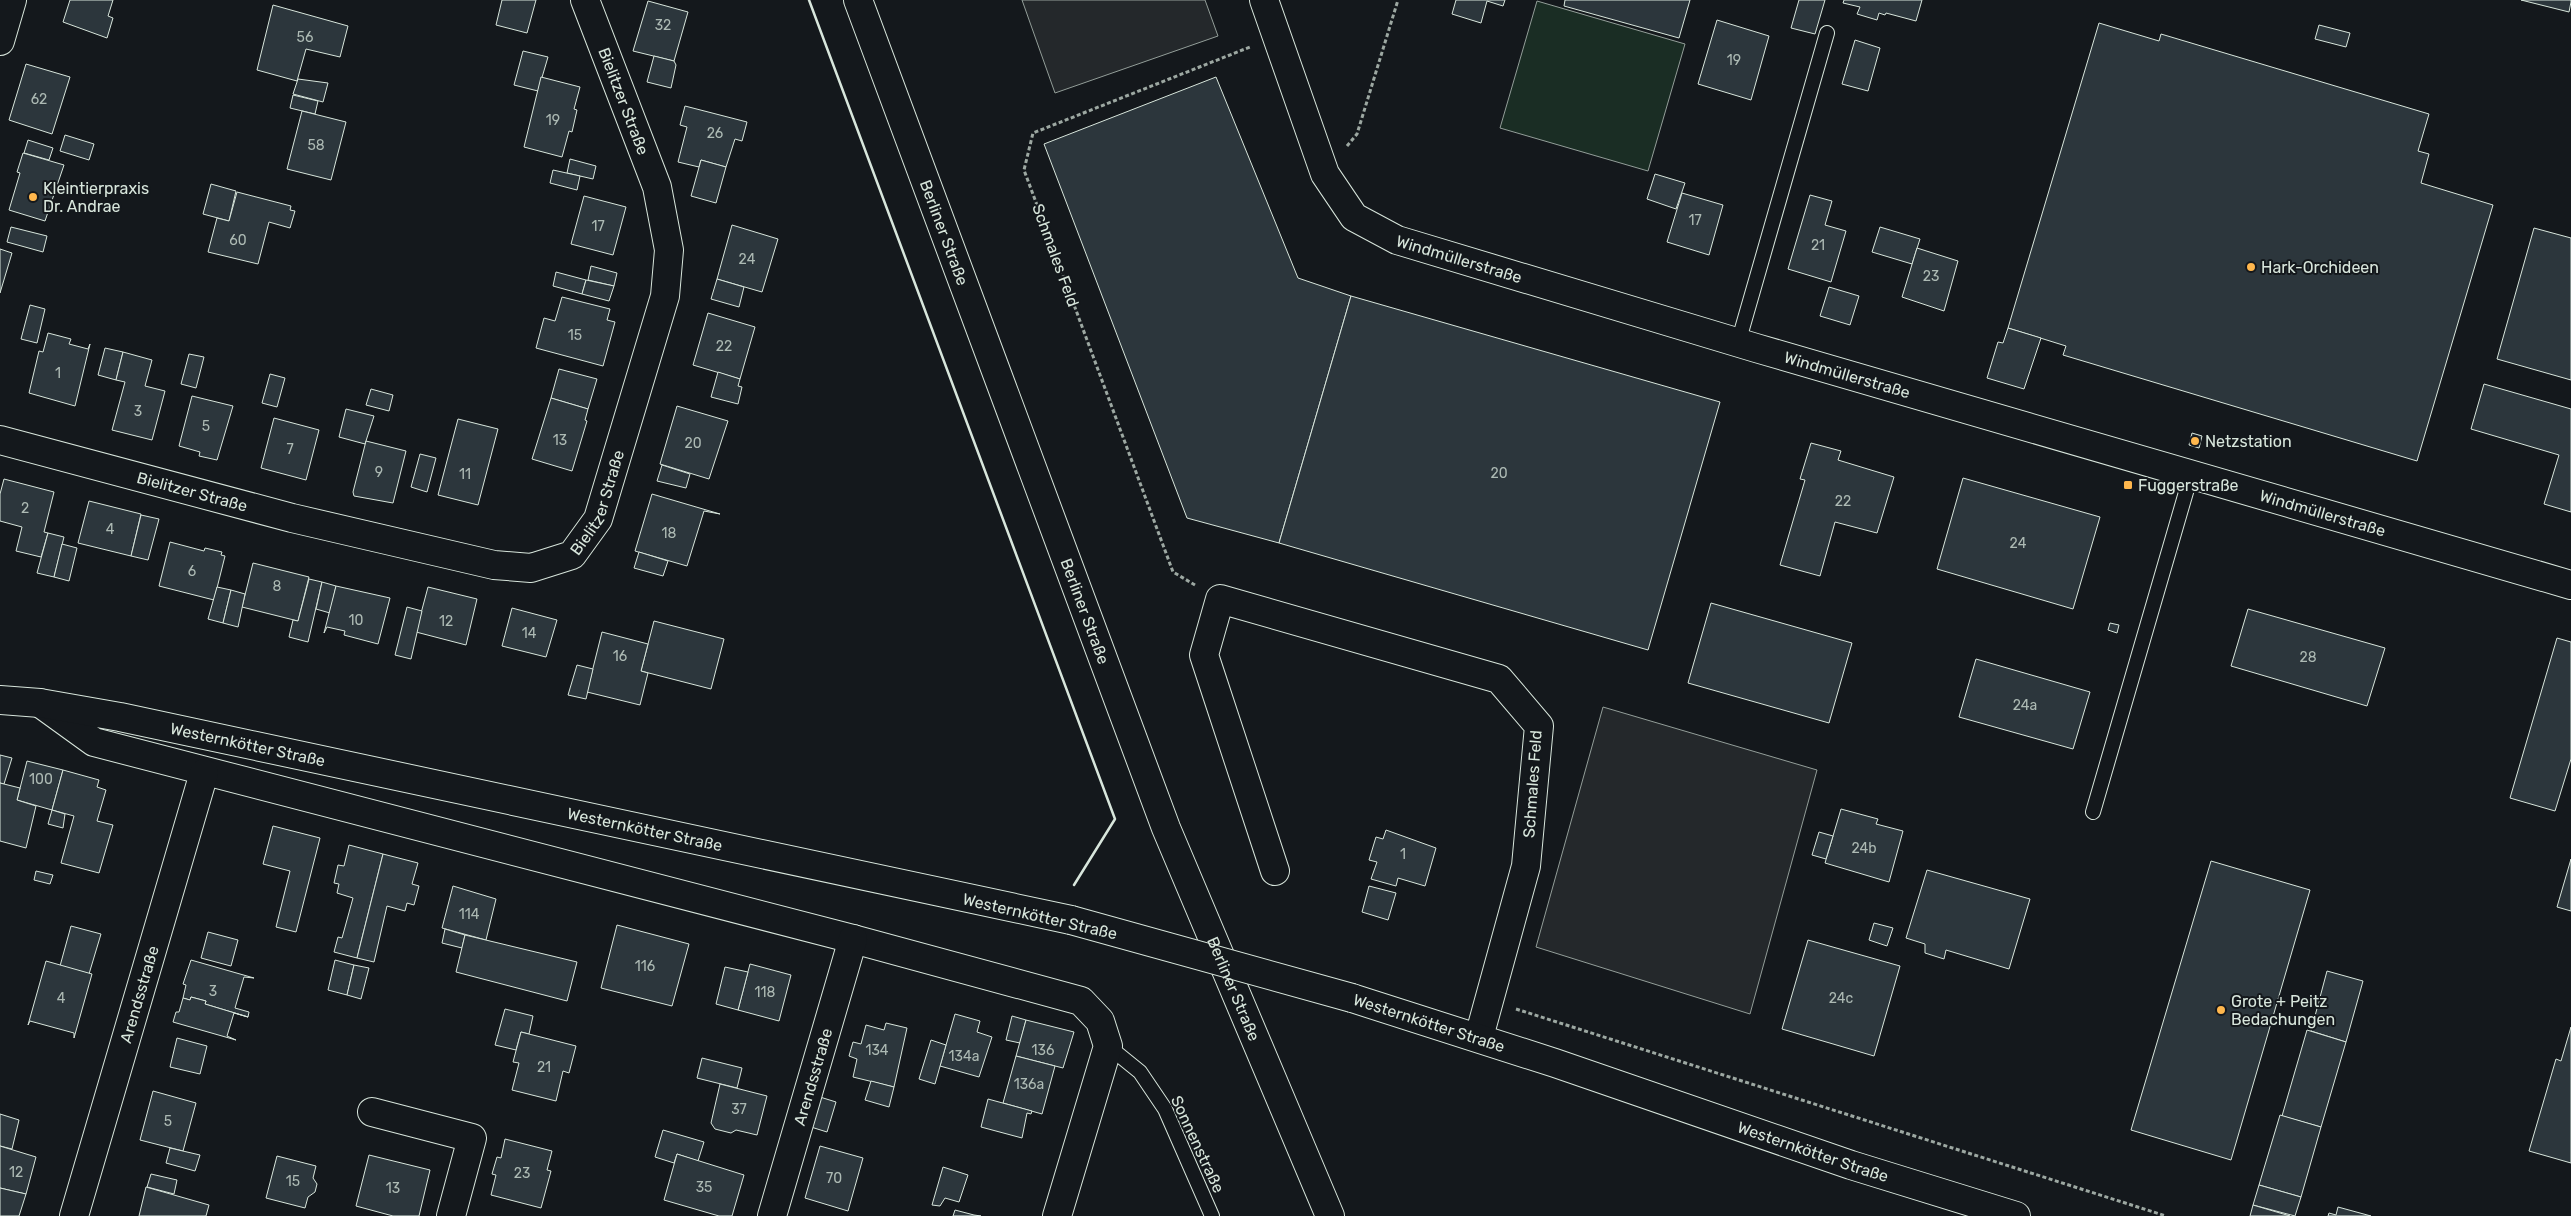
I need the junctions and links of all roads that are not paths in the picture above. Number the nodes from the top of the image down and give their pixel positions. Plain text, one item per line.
1 (12, 0) edge
2 (585, 0) edge
3 (858, 0) edge
4 (1264, 0) edge
5 (1827, 33) dead end
6 (0, 41) edge
7 (1738, 343) junction
8 (0, 440) edge
9 (2191, 475) junction
10 (2571, 585) edge
11 (0, 700) edge
12 (40, 703) junction
13 (204, 772) junction
14 (2093, 812) dead end
15 (1275, 871) dead end
16 (853, 939) junction
17 (1479, 1037) junction
18 (1108, 1046) junction
19 (372, 1112) dead end
20 (74, 1216) edge
21 (451, 1216) edge
22 (772, 1216) edge
23 (1058, 1216) edge
24 (1212, 1216) edge
25 (1330, 1216) edge
26 (2016, 1216) edge

1 - 6 street
2 - 8 street, Bielitzer Straße
3 - 25 street, Berliner Straße
4 - 7 street, Windmüllerstraße
5 - 7 lane
7 - 9 street, Windmüllerstraße
9 - 10 street, Windmüllerstraße
9 - 14 lane
11 - 12 street, Westernkötter Straße
12 - 13 street, Westernkötter Straße
12 - 17 street, Westernkötter Straße, bridge
13 - 16 street, Westernkötter Straße
13 - 20 street, Arendsstraße
15 - 17 street, Schmales Feld
16 - 18 street, Westernkötter Straße
16 - 22 street, Arendsstraße
17 - 26 street, Westernkötter Straße
18 - 23 street
18 - 24 lane, Sonnenstraße
19 - 21 street

